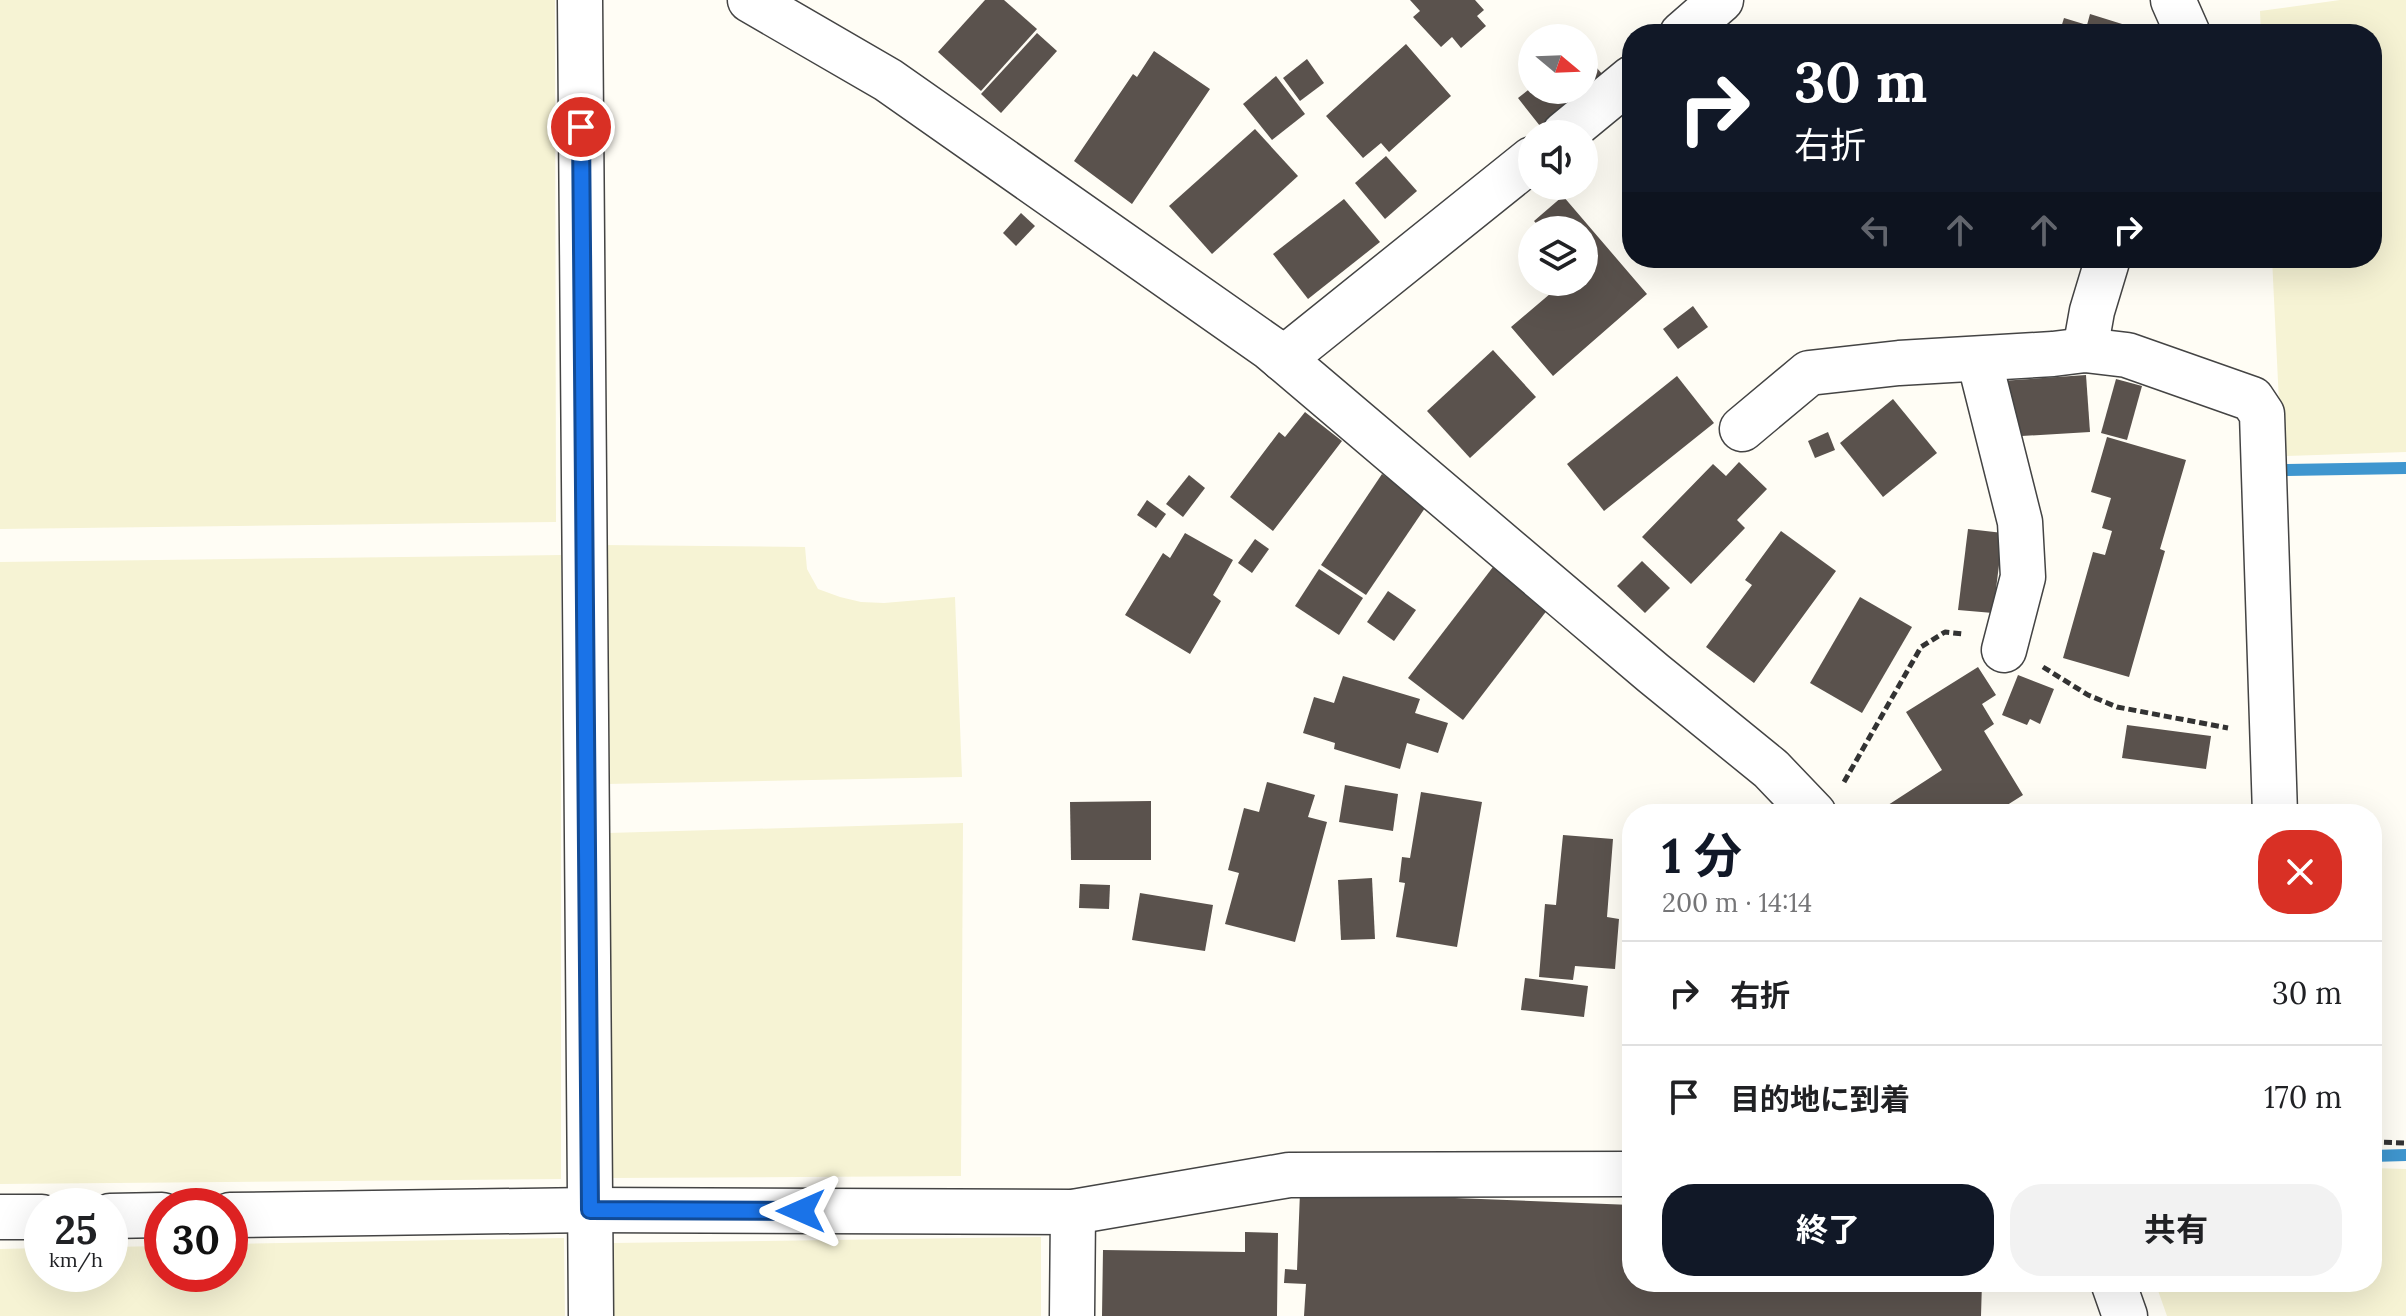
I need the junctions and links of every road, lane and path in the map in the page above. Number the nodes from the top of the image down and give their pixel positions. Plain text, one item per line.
1 (580, 0) edge
2 (750, 0) edge
3 (1721, 0) edge
4 (2173, 0) edge
5 (1693, 24) edge
6 (2184, 24) edge
7 (1622, 86) edge
8 (1581, 120) edge
9 (1518, 170) edge
10 (2105, 268) edge
11 (2085, 350) junction
12 (1283, 359) junction
13 (1979, 359) junction
14 (1742, 429) dead end
15 (2004, 650) junction
16 (2271, 736) junction
17 (1827, 801) edge
18 (2274, 804) edge
19 (2382, 1142) edge
20 (2406, 1143) edge
21 (1622, 1174) edge
22 (590, 1210) junction
23 (1073, 1212) junction
24 (248, 1215) edge
25 (0, 1217) edge
26 (24, 1217) edge
27 (2117, 1292) edge
28 (591, 1316) edge
29 (1072, 1316) edge
30 (2125, 1316) edge

1 - 22 street
2 - 12 street
3 - 5 street
4 - 6 street
7 - 8 street
9 - 12 street
10 - 11 street
11 - 13 street
11 - 16 street
12 - 17 street
13 - 14 street
13 - 15 street
15 - 16 path
15 - 17 path
16 - 18 street
19 - 20 path
21 - 23 street
22 - 23 street
22 - 24 street
22 - 28 street
23 - 29 street
25 - 26 street
27 - 30 street

